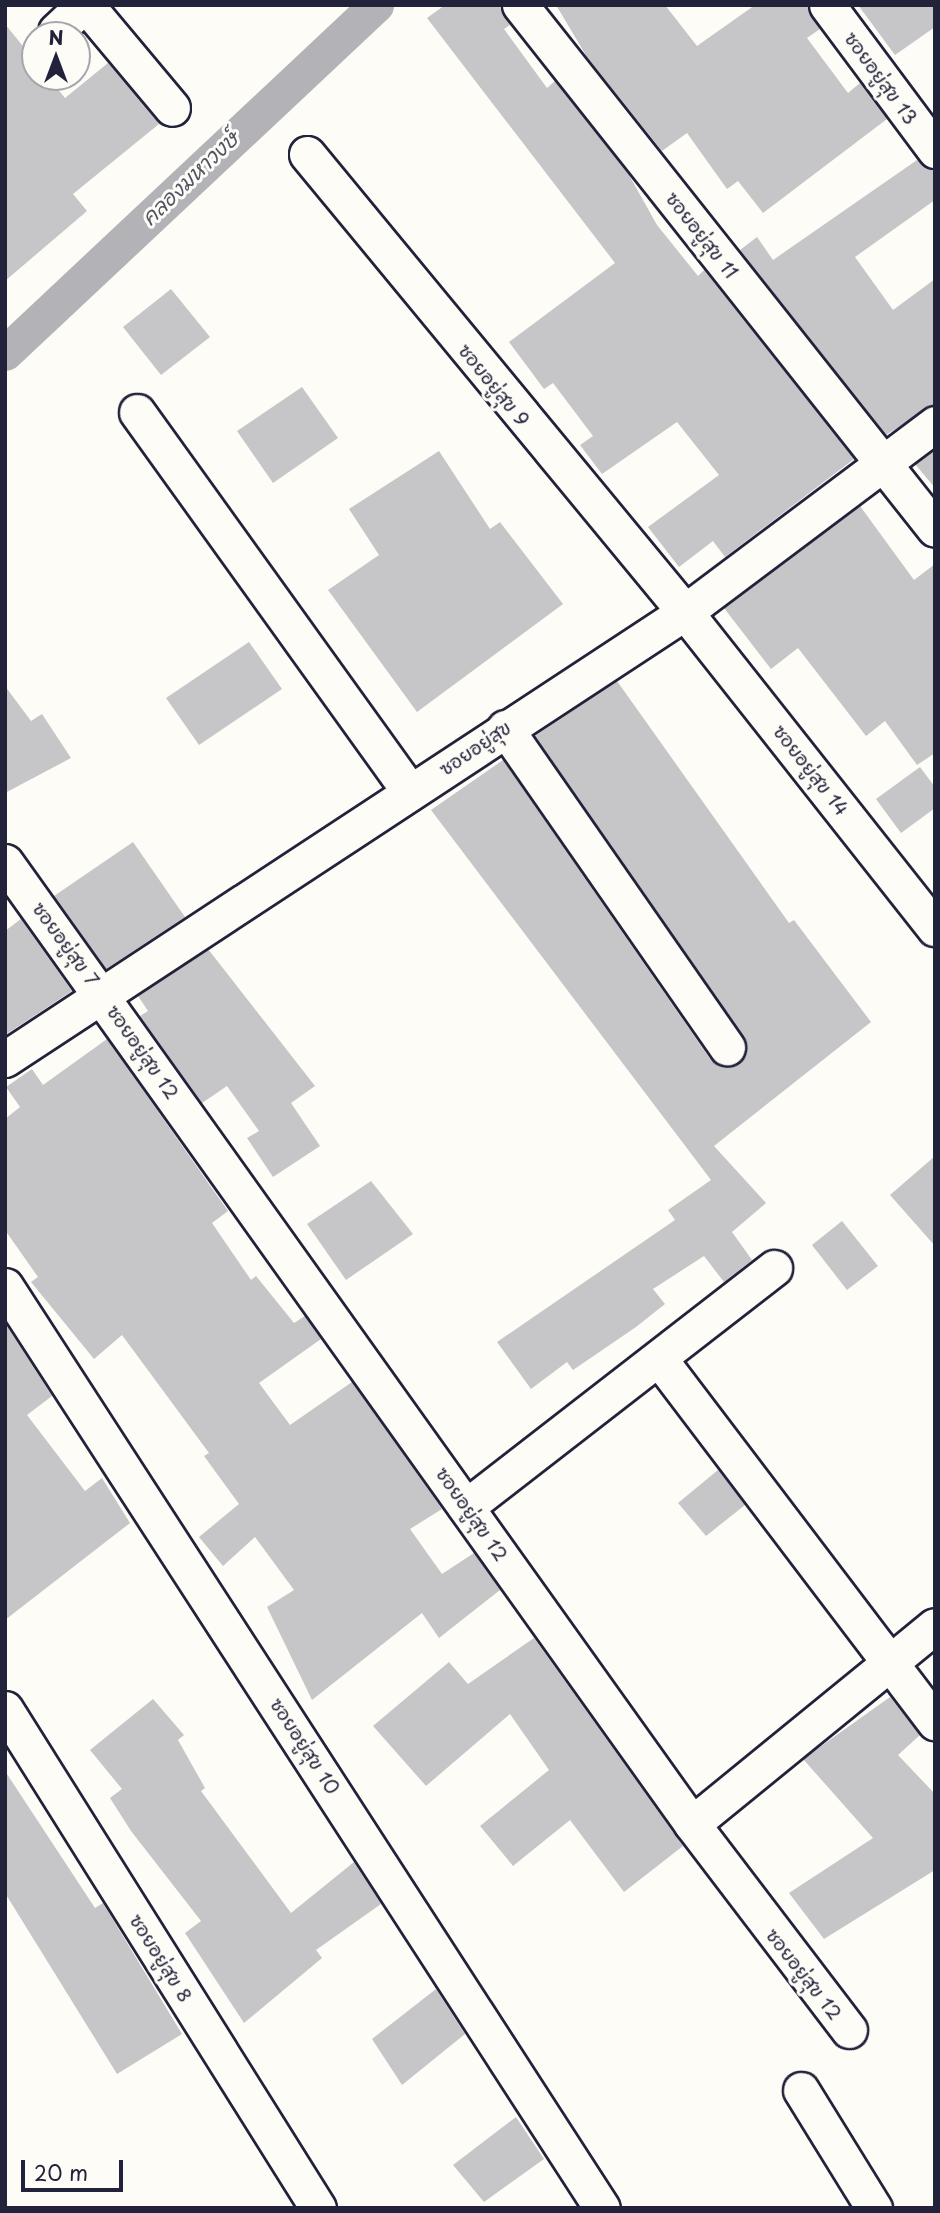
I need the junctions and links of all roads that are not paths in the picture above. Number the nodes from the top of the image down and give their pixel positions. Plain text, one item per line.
1 (85, 5) edge
2 (520, 5) edge
3 (827, 5) edge
4 (67, 21) edge
5 (172, 108) dead end
6 (935, 150) edge
7 (307, 154) dead end
8 (137, 412) dead end
9 (935, 424) edge
10 (884, 465) junction
11 (935, 529) edge
12 (685, 612) junction
13 (505, 728) junction
14 (410, 792) junction
15 (5, 862) edge
16 (935, 928) edge
17 (101, 993) junction
18 (727, 1048) dead end
19 (5, 1059) edge
20 (774, 1268) dead end
21 (5, 1286) edge
22 (660, 1360) junction
23 (466, 1507) junction
24 (935, 1626) edge
25 (891, 1662) junction
26 (5, 1709) edge
27 (935, 1722) edge
28 (692, 1824) junction
29 (849, 2031) dead end
30 (801, 2090) dead end
31 (318, 2208) edge
32 (602, 2208) edge
33 (874, 2208) edge

1 - 4 street
1 - 5 street
2 - 10 street, ซอยอยู่สุข 11
3 - 6 street, ซอยอยู่สุข 13
7 - 12 street, ซอยอยู่สุข 9
8 - 14 street
9 - 10 street, ซอยอยู่สุข
10 - 11 street, ซอยอยู่สุข 11
10 - 12 street, ซอยอยู่สุข
12 - 13 street, ซอยอยู่สุข
12 - 16 street, ซอยอยู่สุข 14
13 - 14 street, ซอยอยู่สุข
13 - 18 street
14 - 17 street, ซอยอยู่สุข
15 - 17 street, ซอยอยู่สุข 7
17 - 19 street, ซอยอยู่สุข
17 - 23 street, ซอยอยู่สุข 12
20 - 22 street
21 - 32 street, ซอยอยู่สุข 10
22 - 23 street
22 - 25 street
23 - 28 street, ซอยอยู่สุข 12
24 - 25 street
25 - 27 street
25 - 28 street
26 - 31 street, ซอยอยู่สุข 8
28 - 29 street, ซอยอยู่สุข 12
30 - 33 street

